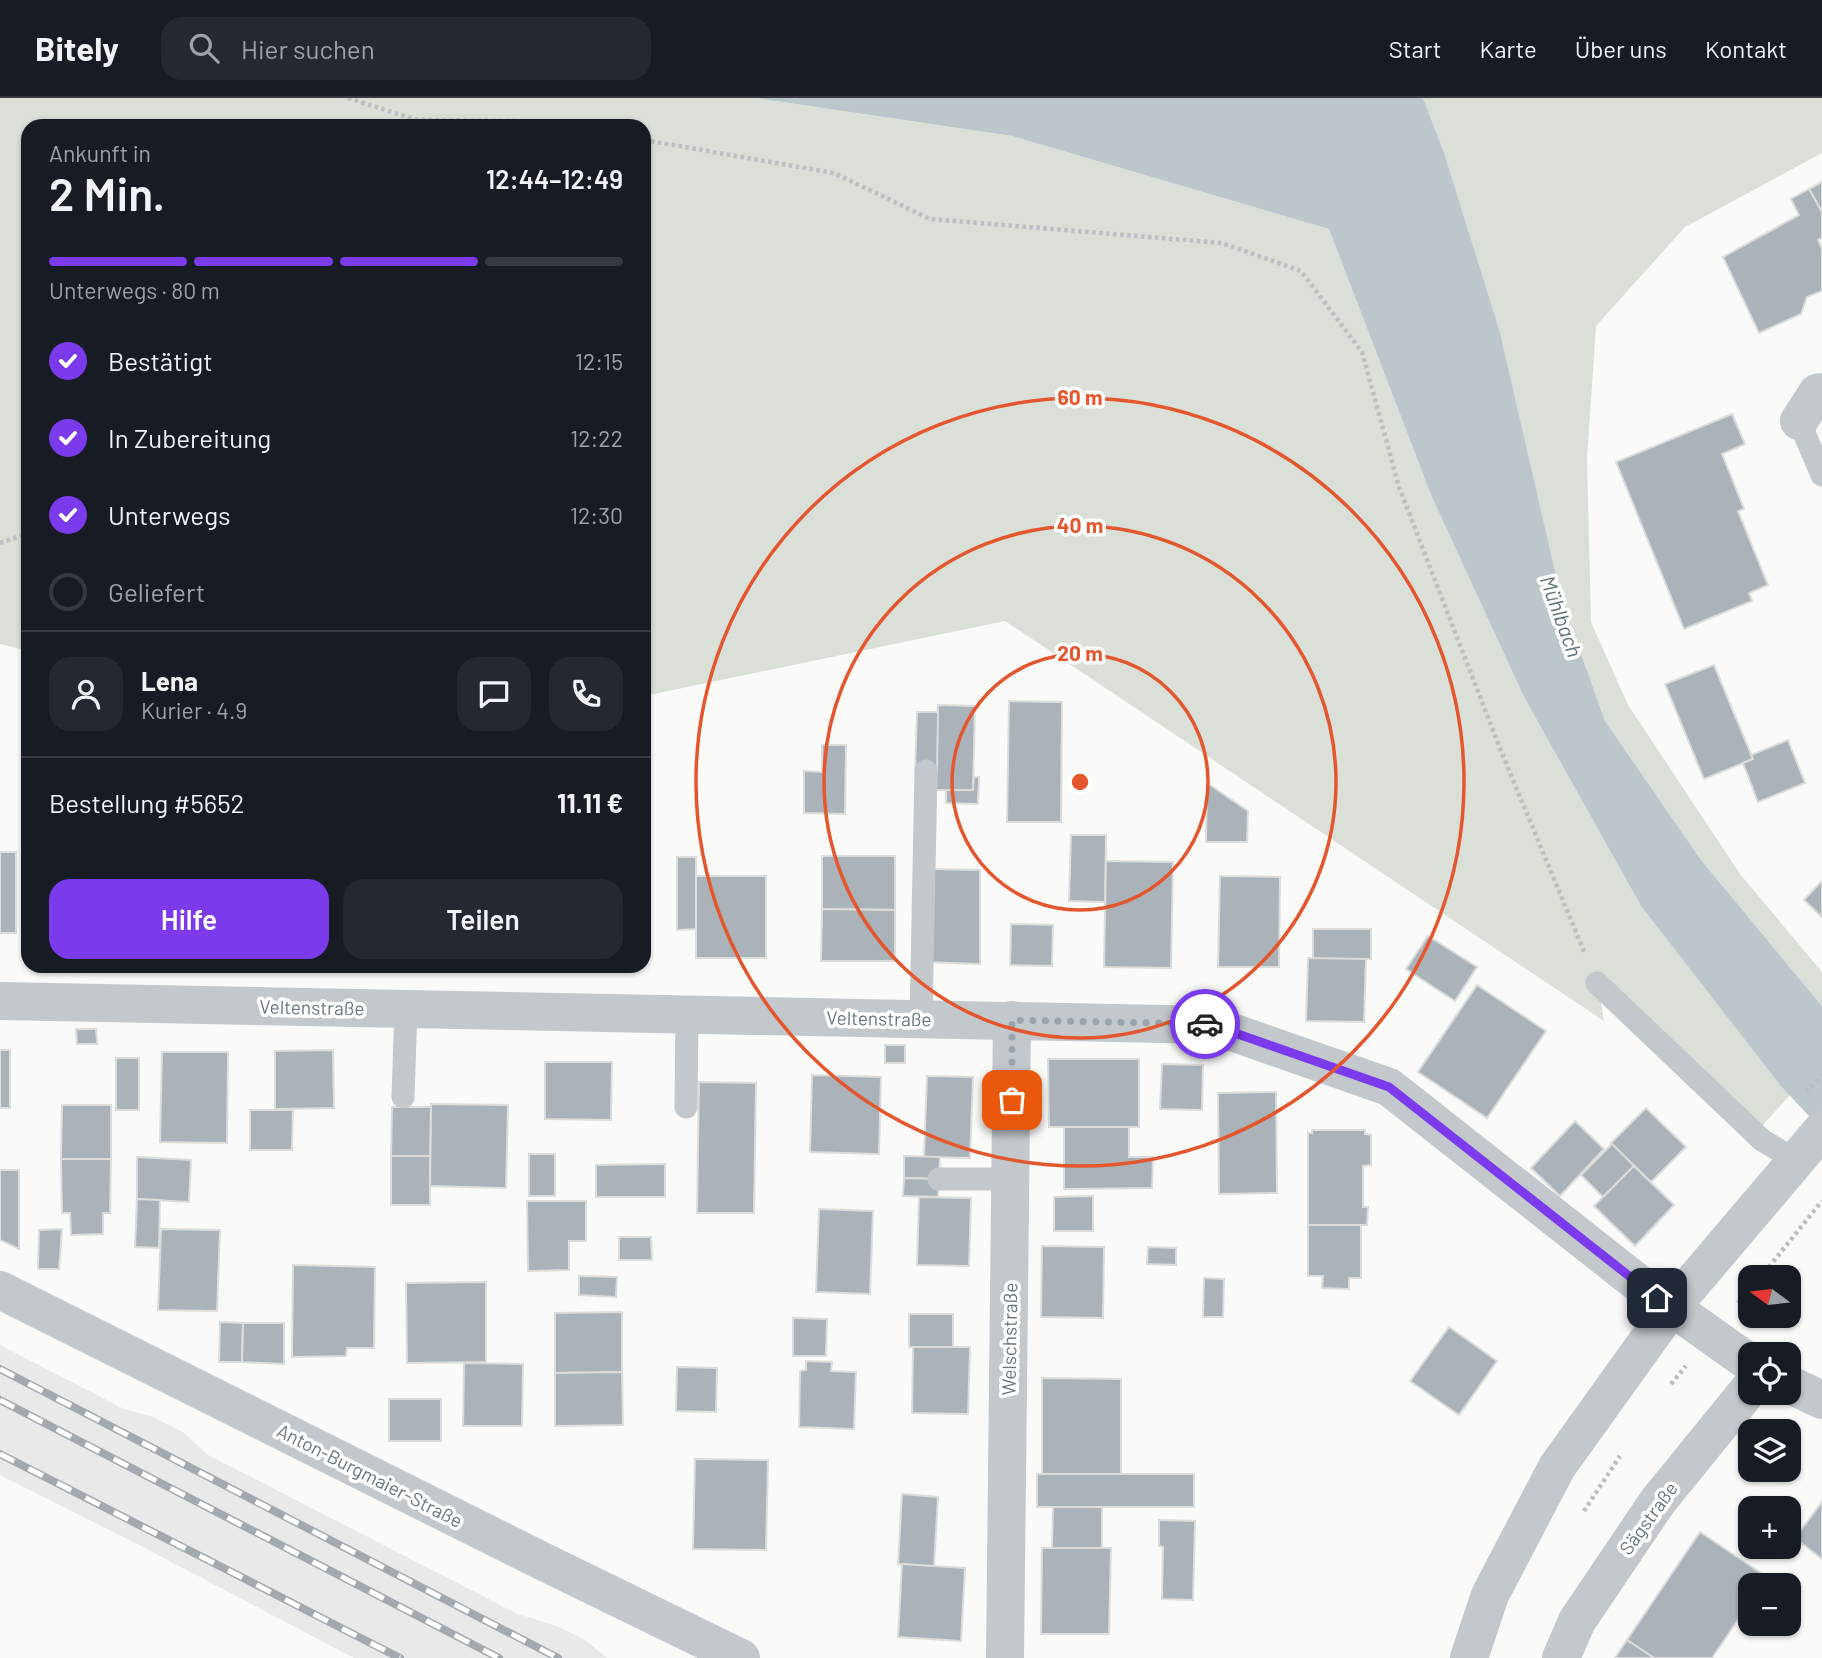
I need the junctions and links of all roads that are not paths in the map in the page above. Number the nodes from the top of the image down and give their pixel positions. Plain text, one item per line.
1 (1822, 391) edge
2 (1799, 421) joint
3 (1822, 475) edge
4 (926, 771) dead end
5 (1597, 984) road end
6 (0, 1001) edge
7 (406, 1009) junction
8 (687, 1014) junction
9 (921, 1018) junction
10 (1012, 1020) junction
11 (403, 1097) dead end
12 (686, 1107) dead end
13 (1808, 1145) edge
14 (939, 1179) dead end
15 (1011, 1179) junction
16 (0, 1290) edge
17 (1671, 1308) junction
18 (1738, 1355) edge
19 (1801, 1390) edge
20 (1822, 1400) edge
21 (1738, 1403) edge
22 (741, 1658) edge
23 (1005, 1658) edge
24 (1469, 1658) edge
25 (1561, 1658) edge

1 - 2 street
2 - 3 lane
4 - 9 lane
5 - 13 lane
6 - 7 street, Veltenstraße
7 - 8 street, Veltenstraße
7 - 11 lane
8 - 9 street, Veltenstraße
8 - 12 lane
9 - 10 street, Veltenstraße
10 - 15 street, Welschstraße
10 - 17 street, Veltenstraße
13 - 17 street
14 - 15 lane
15 - 23 street, Welschstraße
16 - 22 street, Anton-Burgmaier-Straße
17 - 18 street
17 - 24 street
19 - 20 street
21 - 25 street, Sägstraße

